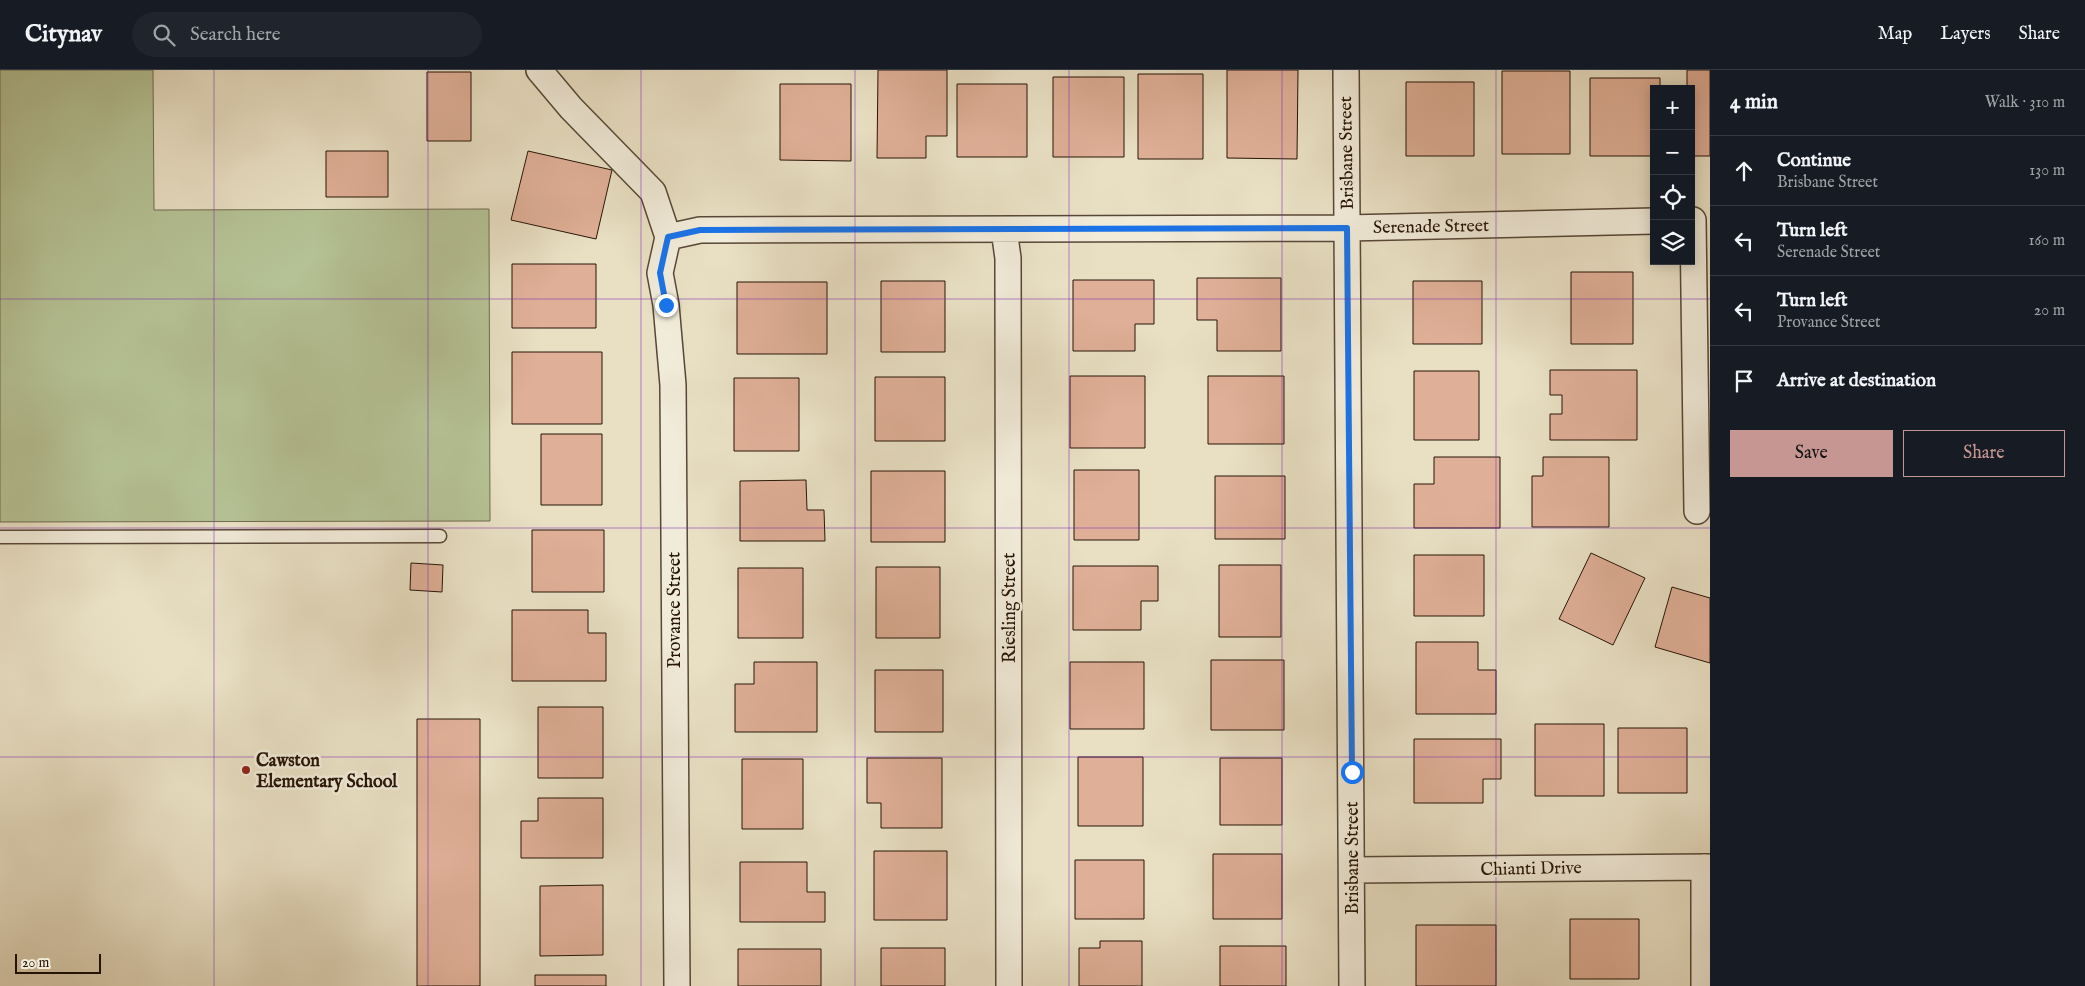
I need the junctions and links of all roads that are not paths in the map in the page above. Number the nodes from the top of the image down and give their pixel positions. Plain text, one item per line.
1 (539, 70) edge
2 (1346, 70) edge
3 (1698, 220) edge
4 (1650, 221) edge
5 (1347, 228) junction
6 (1004, 230) junction
7 (668, 237) junction
8 (1697, 511) dead end
9 (440, 536) dead end
10 (0, 537) edge
11 (1707, 867) edge
12 (1352, 870) junction
13 (677, 986) edge
14 (1009, 986) edge
15 (1352, 986) edge
16 (1704, 986) edge

1 - 7 street
2 - 5 street, Brisbane Street
3 - 8 street
4 - 5 street, Serenade Street
5 - 6 street, Serenade Street
5 - 12 street, Brisbane Street
6 - 7 street, Serenade Street
6 - 14 street, Riesling Street
7 - 13 street, Provance Street
9 - 10 lane
11 - 12 street, Chianti Drive
11 - 16 street
12 - 15 street, Brisbane Street

